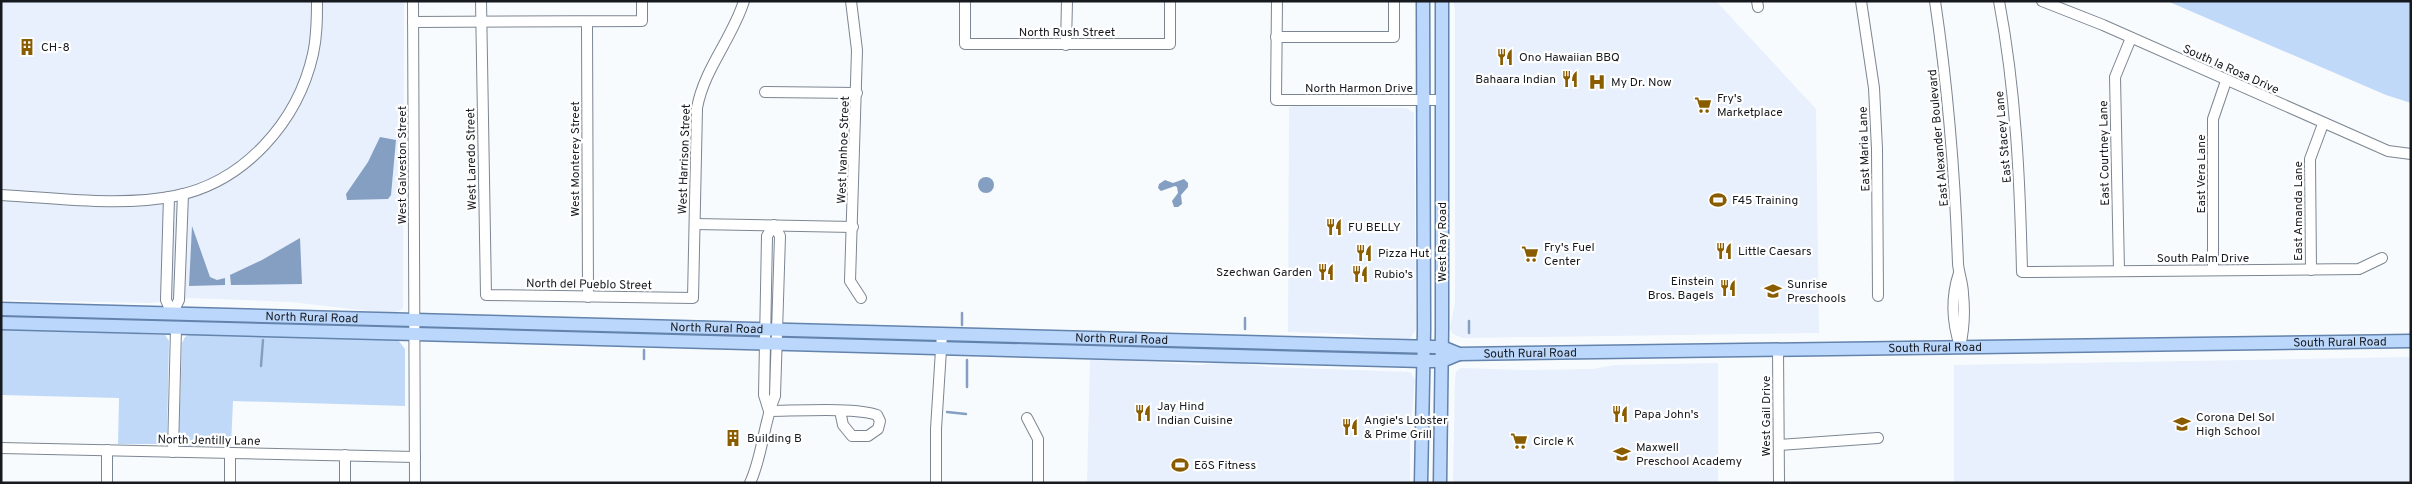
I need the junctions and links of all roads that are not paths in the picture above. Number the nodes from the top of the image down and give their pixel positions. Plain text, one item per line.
1 (317, 1) edge
2 (413, 1) edge
3 (482, 1) edge
4 (642, 1) edge
5 (744, 1) edge
6 (851, 1) edge
7 (965, 1) edge
8 (1067, 1) edge
9 (1170, 1) edge
10 (1277, 1) edge
11 (1394, 1) edge
12 (1423, 1) edge
13 (1442, 1) edge
14 (1861, 1) edge
15 (1935, 1) edge
16 (2042, 1) edge
17 (2001, 2) edge
18 (413, 22) junction
19 (482, 22) junction
20 (587, 22) junction
21 (1276, 37) junction
22 (2131, 38) junction
23 (1066, 45) junction
24 (2226, 80) junction
25 (765, 92) dead end
26 (857, 93) junction
27 (1442, 100) junction
28 (1423, 101) junction
29 (2323, 124) junction
30 (2411, 154) edge
31 (183, 194) junction
32 (1, 195) edge
33 (169, 197) junction
34 (695, 224) junction
35 (774, 225) junction
36 (853, 227) junction
37 (2382, 258) dead end
38 (2213, 270) junction
39 (2311, 270) junction
40 (2119, 271) junction
41 (2022, 272) joint
42 (486, 295) joint
43 (1878, 296) dead end
44 (588, 297) junction
45 (693, 298) joint
46 (860, 298) dead end
47 (1, 309) edge
48 (172, 314) junction
49 (1, 323) edge
50 (415, 327) junction
51 (176, 328) junction
52 (771, 329) junction
53 (942, 334) junction
54 (2411, 341) edge
55 (771, 344) junction
56 (1433, 347) junction
57 (1960, 347) junction
58 (941, 349) junction
59 (1778, 350) junction
60 (1459, 354) junction
61 (1433, 361) junction
62 (768, 411) junction
63 (840, 411) dead end
64 (1027, 418) dead end
65 (1878, 438) dead end
66 (1779, 445) junction
67 (1, 448) edge
68 (107, 450) junction
69 (173, 452) junction
70 (230, 453) junction
71 (345, 456) junction
72 (415, 458) junction
73 (107, 483) edge
74 (230, 483) edge
75 (345, 483) edge
76 (415, 483) edge
77 (750, 483) edge
78 (936, 483) edge
79 (1038, 483) edge
80 (1421, 483) edge
81 (1440, 483) edge
82 (1779, 483) edge

1 - 31 street
2 - 18 street, West Galveston Street
3 - 19 street, West Laredo Street
4 - 20 street
5 - 34 street, West Harrison Street
6 - 26 street, West Ivanhoe Street
7 - 23 street, North Rush Street
8 - 23 street
9 - 23 street, North Rush Street
10 - 21 street
11 - 21 street
12 - 28 main road, West Ray Road
13 - 27 main road, West Ray Road
14 - 43 street, East Maria Lane
15 - 57 street, East Alexander Boulevard
16 - 22 street, South la Rosa Drive
17 - 41 street, East Stacey Lane
18 - 19 street
18 - 50 street, West Galveston Street
19 - 20 street
19 - 42 street, West Laredo Street
20 - 44 street, West Monterey Street
21 - 28 street, North Harmon Drive
22 - 24 street, South la Rosa Drive
22 - 40 street, East Courtney Lane
24 - 29 street, South la Rosa Drive
24 - 38 street, East Vera Lane
25 - 26 street
26 - 36 street, West Ivanhoe Street
27 - 28 street, North Harmon Drive
27 - 56 main road, West Ray Road
28 - 56 main road, West Ray Road
29 - 30 street, South la Rosa Drive
29 - 39 street, East Amanda Lane
31 - 33 street
31 - 48 street
32 - 33 street
33 - 48 street
34 - 35 street
34 - 45 street, West Harrison Street
35 - 36 street
35 - 52 street
36 - 46 street, West Ivanhoe Street
37 - 39 street, South Palm Drive
38 - 39 street, South Palm Drive
38 - 40 street, South Palm Drive
40 - 41 street, South Palm Drive
42 - 44 street, North del Pueblo Street
44 - 45 street, North del Pueblo Street
47 - 48 main road, North Rural Road
48 - 50 main road, North Rural Road
49 - 51 main road, North Rural Road
50 - 51 main road, North Rural Road
50 - 52 main road, North Rural Road
50 - 55 main road, North Rural Road
50 - 72 street, West Galveston Street
51 - 69 street
52 - 53 main road, North Rural Road
52 - 55 street
53 - 56 main road, North Rural Road
53 - 58 street
54 - 57 main road, South Rural Road
55 - 58 main road, North Rural Road
55 - 62 street
56 - 60 main road, South Rural Road
56 - 61 main road, West Ray Road
56 - 61 main road, West Ray Road
57 - 59 main road, South Rural Road
58 - 61 main road, North Rural Road
58 - 78 street
59 - 60 main road, South Rural Road
59 - 66 street, West Gail Drive
60 - 61 main road, South Rural Road
61 - 80 main road, West Ray Road
61 - 81 main road, West Ray Road
62 - 63 street
62 - 77 street
64 - 79 street
65 - 66 street
66 - 82 street, West Gail Drive
67 - 68 street, North Jentilly Lane
68 - 69 street, North Jentilly Lane
68 - 73 street
69 - 70 street, North Jentilly Lane
70 - 71 street, North Jentilly Lane
70 - 74 street
71 - 72 street, North Jentilly Lane
71 - 75 street
72 - 76 street, West Galveston Street

